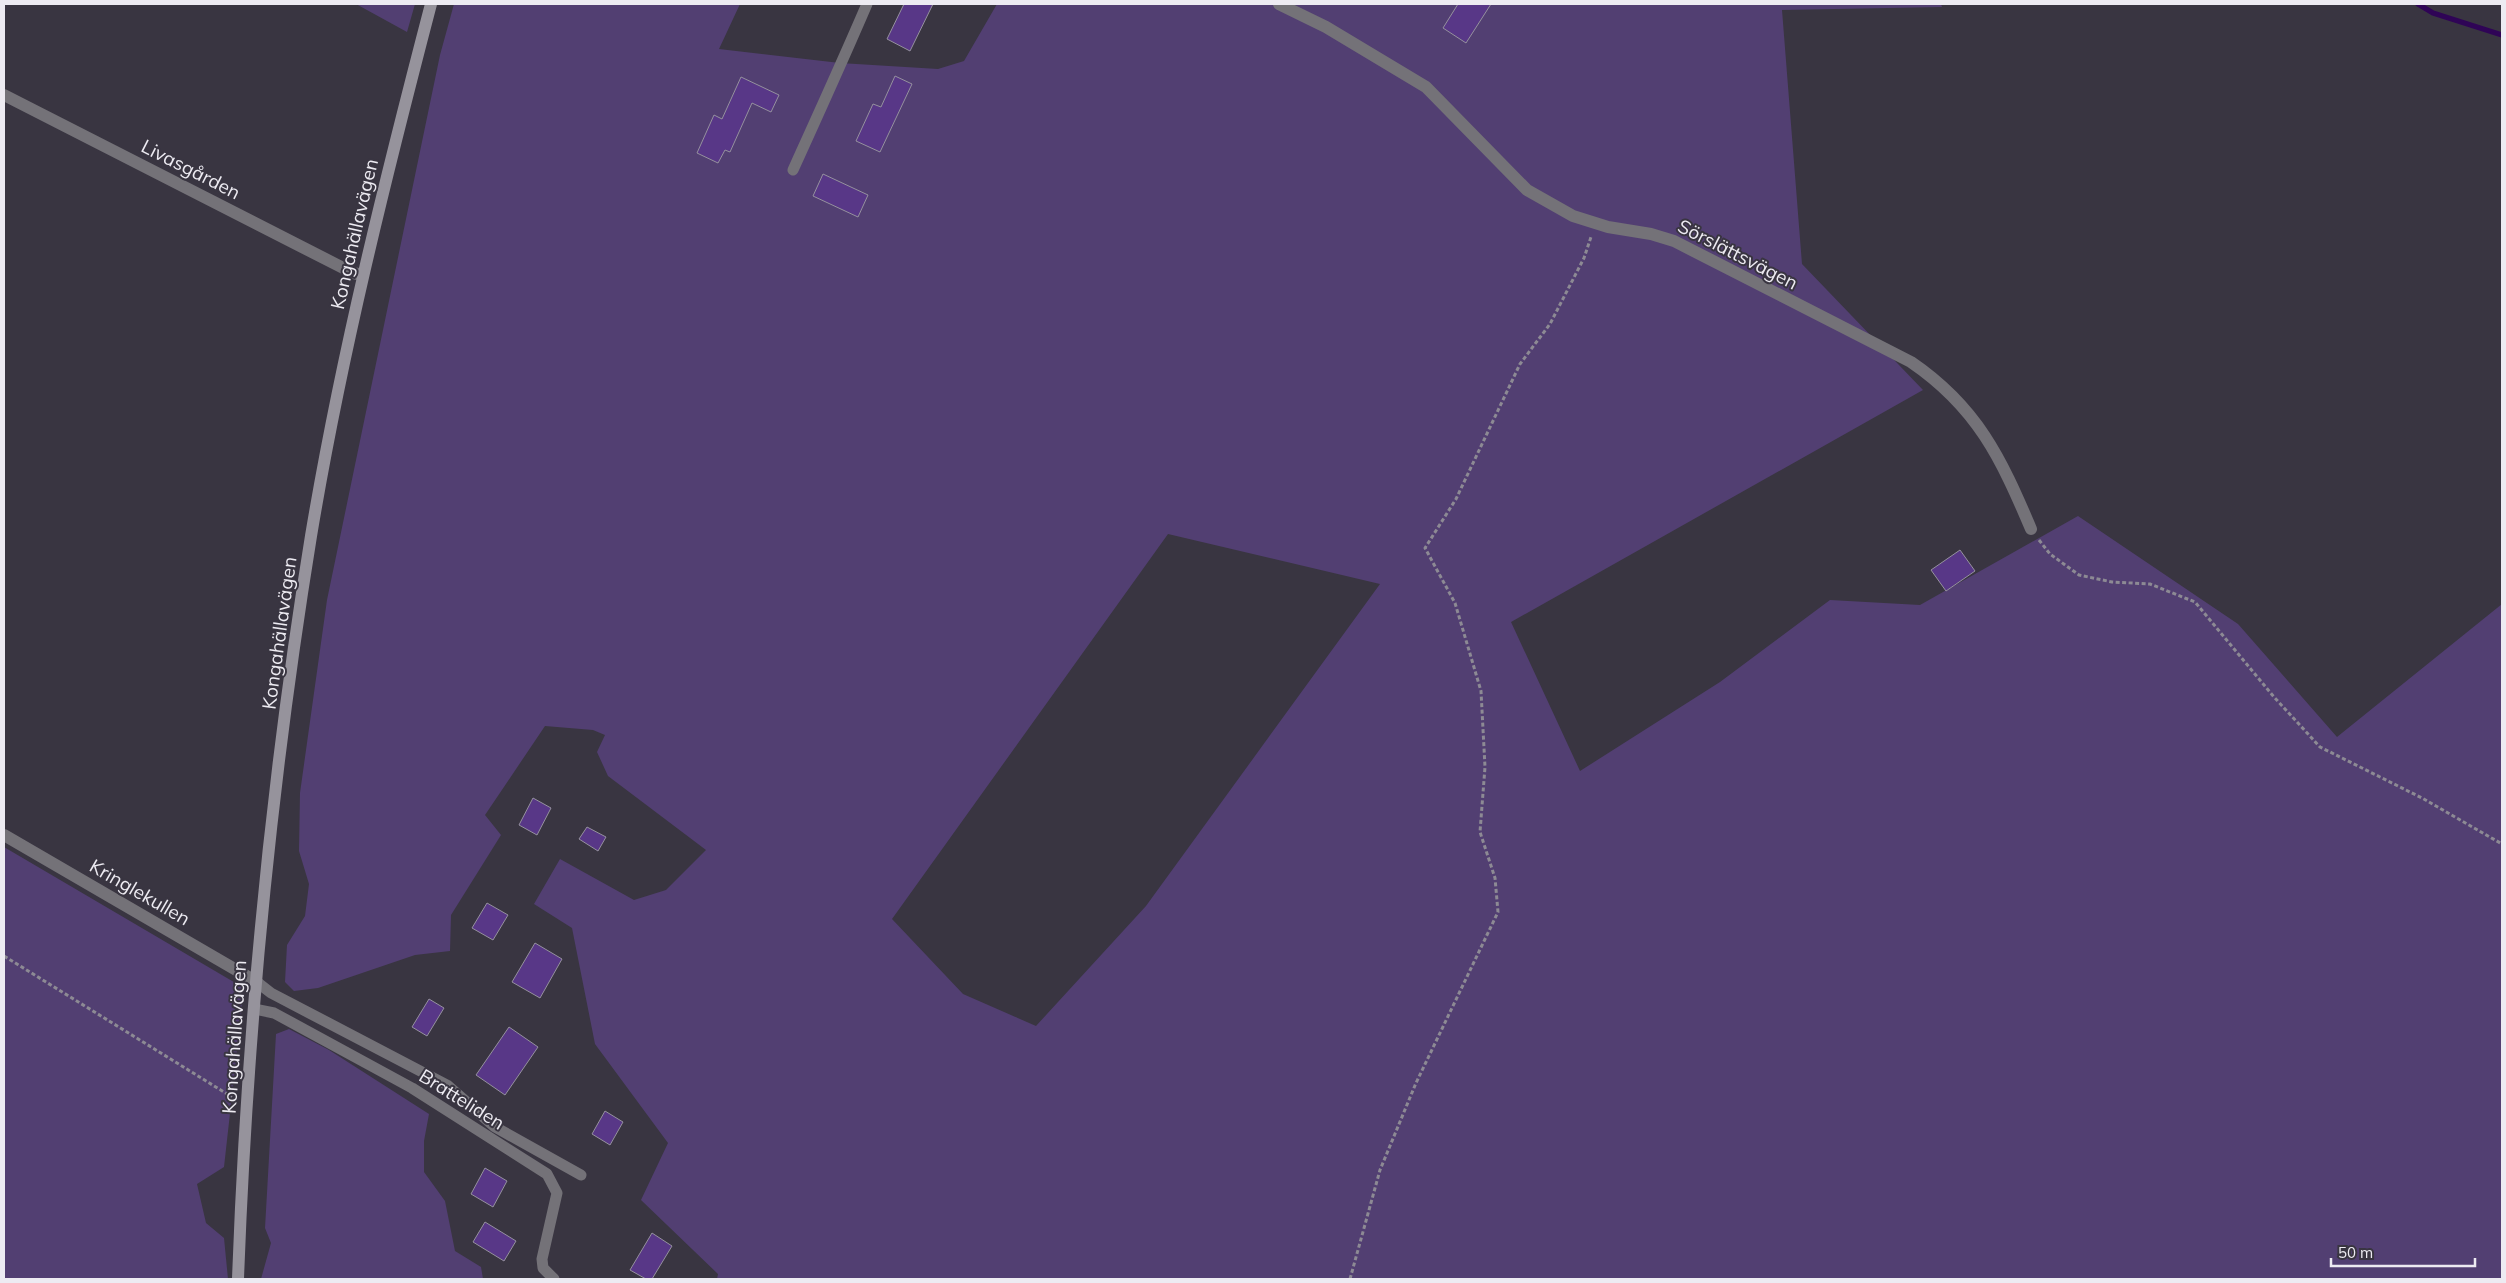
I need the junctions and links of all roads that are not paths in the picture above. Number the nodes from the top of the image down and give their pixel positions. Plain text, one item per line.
1 (432, 4) edge
2 (867, 4) edge
3 (1279, 4) edge
4 (4, 94) edge
5 (793, 170) dead end
6 (363, 275) junction
7 (2031, 530) road end
8 (4, 835) edge
9 (257, 982) junction
10 (254, 1009) junction
11 (581, 1175) dead end
12 (238, 1279) edge
13 (554, 1279) edge

1 - 6 main road, Kongahällavägen
2 - 5 lane
3 - 7 street, Sörslättsvägen
4 - 6 street, Livasgården
6 - 9 main road, Kongahällavägen
8 - 9 street, Kringlekullen
9 - 10 main road, Kongahällavägen
9 - 11 lane, Bratteliden
10 - 12 main road, Kongahällavägen
10 - 13 lane, Bratteliden

